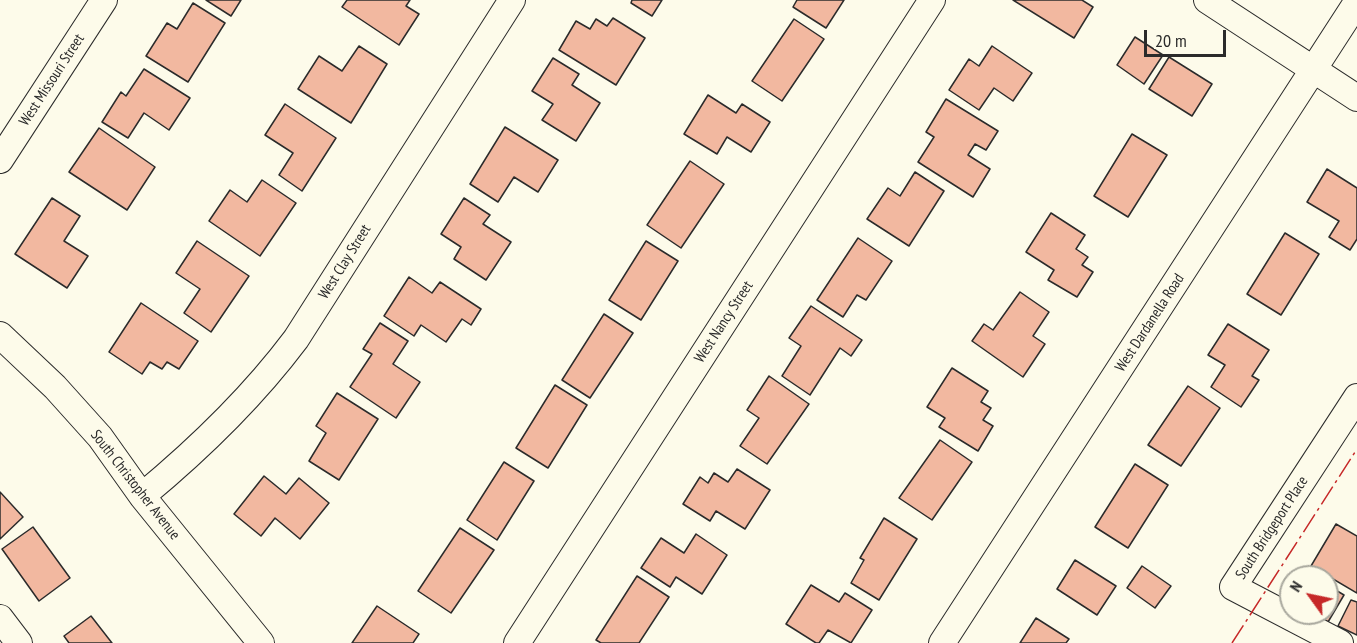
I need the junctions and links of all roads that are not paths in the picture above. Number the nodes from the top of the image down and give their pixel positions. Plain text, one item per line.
1 (104, 0) edge
2 (512, 0) edge
3 (932, 0) edge
4 (1207, 0) edge
5 (1357, 2) edge
6 (1314, 69) junction
7 (1357, 98) edge
8 (0, 160) edge
9 (0, 335) edge
10 (1357, 397) edge
11 (142, 496) junction
12 (0, 618) edge
13 (19, 643) edge
14 (261, 643) edge
15 (517, 643) edge
16 (942, 643) edge
17 (1340, 643) edge

1 - 8 street, West Missouri Street
2 - 11 street, West Clay Street
3 - 15 street, West Nancy Street
4 - 6 street
5 - 6 street, West Dardanella Road
6 - 7 street
6 - 16 street, West Dardanella Road
9 - 11 street, South Christopher Avenue
10 - 17 street, South Bridgeport Place
11 - 14 street, South Christopher Avenue
12 - 13 street

